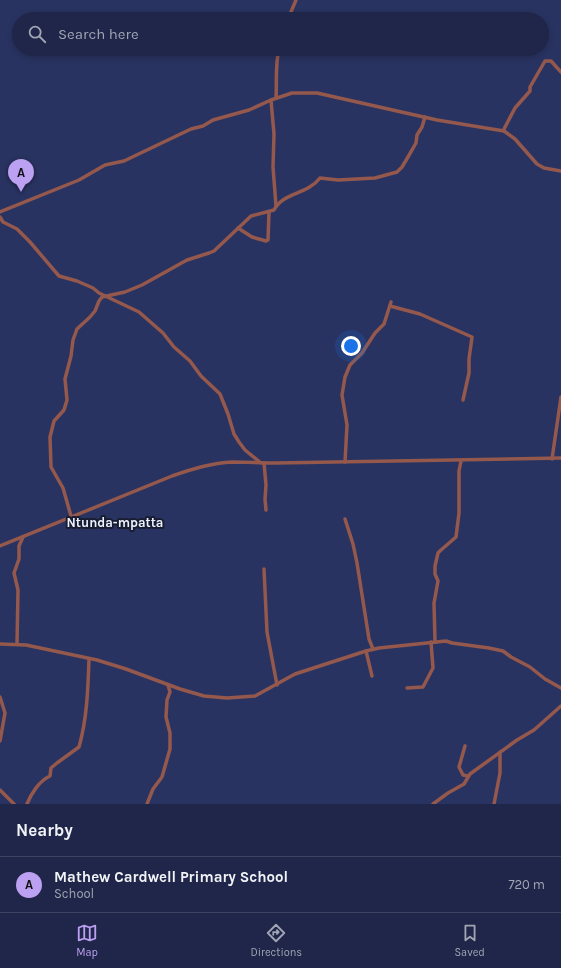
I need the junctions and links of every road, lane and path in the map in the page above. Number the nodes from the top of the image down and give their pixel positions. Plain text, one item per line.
1 (296, 0) edge
2 (291, 12) edge
3 (277, 56) edge
4 (561, 72) edge
5 (276, 98) junction
6 (271, 100) junction
7 (425, 117) junction
8 (504, 132) junction
9 (561, 171) edge
10 (276, 206) junction
11 (0, 212) edge
12 (269, 212) junction
13 (0, 218) edge
14 (238, 228) junction
15 (106, 296) junction
16 (561, 397) edge
17 (463, 400) dead end
18 (561, 458) edge
19 (552, 459) junction
20 (461, 461) junction
21 (344, 462) junction
22 (262, 463) junction
23 (266, 510) dead end
24 (71, 516) junction
25 (345, 519) dead end
26 (23, 537) junction
27 (0, 546) edge
28 (264, 569) dead end
29 (433, 642) junction
30 (0, 644) edge
31 (17, 644) junction
32 (372, 649) junction
33 (366, 651) junction
34 (89, 659) junction
35 (372, 676) dead end
36 (168, 685) junction
37 (277, 685) junction
38 (406, 688) dead end
39 (561, 688) edge
40 (0, 697) edge
41 (561, 706) edge
42 (0, 741) edge
43 (465, 746) dead end
44 (500, 752) junction
45 (468, 776) junction
46 (0, 790) edge
47 (14, 804) edge
48 (27, 804) edge
49 (147, 804) edge
50 (433, 804) edge
51 (494, 804) edge

1 - 2 street
3 - 5 street
4 - 8 street
5 - 6 street
5 - 7 street
6 - 10 street
6 - 11 street
7 - 8 street
7 - 10 street
8 - 9 street
10 - 12 street
12 - 14 street
12 - 14 street
13 - 15 street
14 - 15 street
15 - 22 street
15 - 24 street
16 - 19 street
17 - 21 street
18 - 19 street
19 - 20 street
20 - 21 street
20 - 29 street
21 - 22 street
22 - 23 street
22 - 24 street
24 - 26 street
25 - 32 street
26 - 27 street
26 - 31 street
28 - 37 street
29 - 32 street
29 - 38 street
29 - 39 street
30 - 31 street
31 - 34 street
32 - 33 street
33 - 35 street
33 - 37 street
34 - 36 street
34 - 48 street
36 - 37 street
36 - 49 street
40 - 42 street
41 - 44 street
43 - 45 street
44 - 45 street
44 - 51 street
45 - 50 street
46 - 47 street

